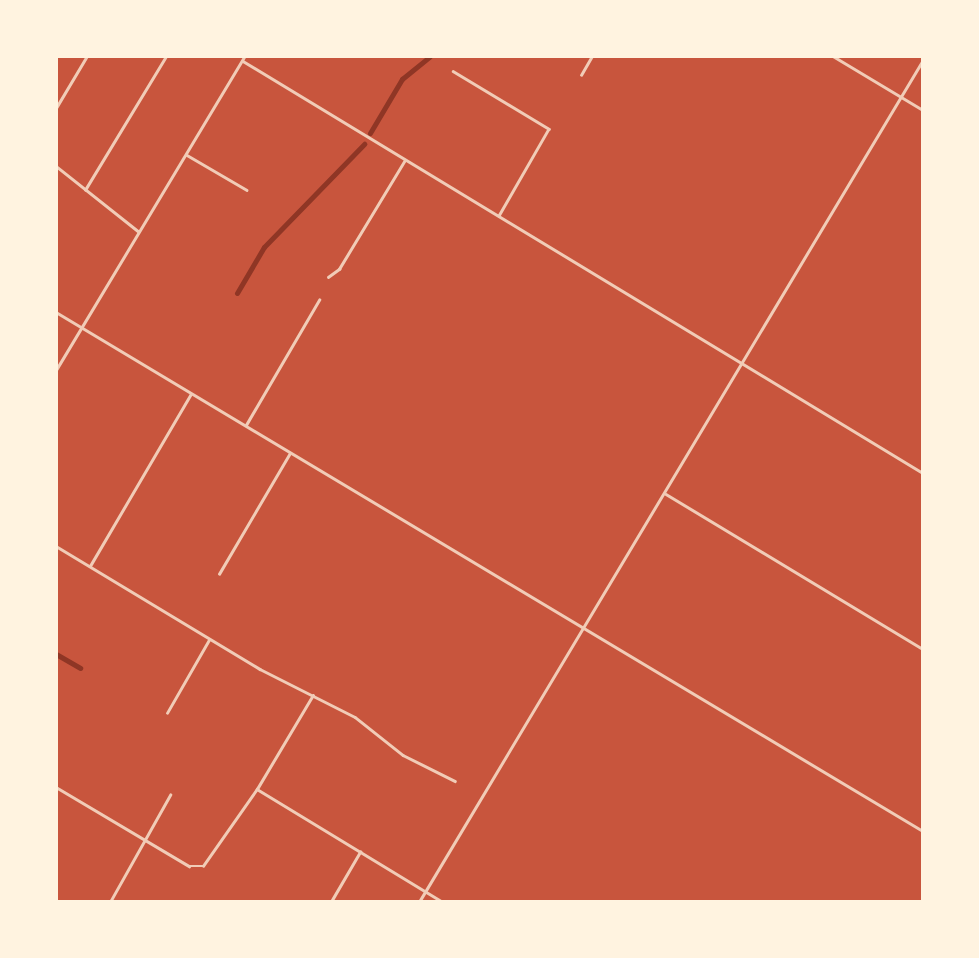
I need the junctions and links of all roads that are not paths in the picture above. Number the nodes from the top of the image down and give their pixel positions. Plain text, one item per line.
1 (87, 56) edge
2 (166, 56) edge
3 (245, 56) edge
4 (592, 56) edge
5 (833, 56) edge
6 (923, 60) edge
7 (243, 61) junction
8 (453, 71) dead end
9 (581, 75) dead end
10 (901, 97) junction
11 (56, 108) edge
12 (923, 110) edge
13 (187, 155) junction
14 (405, 160) junction
15 (56, 166) edge
16 (85, 190) junction
17 (247, 190) dead end
18 (499, 216) junction
19 (140, 232) junction
20 (328, 277) dead end
21 (319, 300) dead end
22 (56, 312) edge
23 (83, 327) junction
24 (743, 362) junction
25 (56, 370) edge
26 (191, 394) junction
27 (246, 425) junction
28 (290, 453) junction
29 (923, 473) edge
30 (666, 494) junction
31 (56, 546) edge
32 (90, 566) junction
33 (219, 574) dead end
34 (585, 628) junction
35 (210, 639) junction
36 (923, 649) edge
37 (313, 695) junction
38 (167, 713) dead end
39 (455, 781) dead end
40 (56, 787) edge
41 (257, 789) junction
42 (170, 795) dead end
43 (923, 831) edge
44 (146, 840) junction
45 (360, 852) junction
46 (426, 892) junction
47 (332, 900) dead end
48 (110, 902) edge
49 (419, 902) edge
50 (443, 902) edge

1 - 11 street
2 - 16 street
3 - 7 street
4 - 9 street
5 - 10 street
6 - 10 street
7 - 13 street
7 - 14 street
8 - 18 street
10 - 12 street
10 - 24 street
13 - 17 street
13 - 19 street
14 - 18 street
14 - 20 street
15 - 16 street
16 - 19 street
18 - 24 street
19 - 23 street
21 - 27 street
22 - 23 street
23 - 25 street
23 - 26 street
24 - 29 street
24 - 30 street
26 - 27 street
26 - 32 street
27 - 28 street
28 - 33 street
28 - 34 street
30 - 34 street
30 - 36 street
31 - 32 street
32 - 35 street
34 - 43 street
34 - 46 street
35 - 37 street
35 - 38 street
37 - 39 street
37 - 41 street
40 - 44 street
41 - 44 street
41 - 45 street
42 - 44 street
44 - 48 street
45 - 46 street
45 - 47 street
46 - 49 street
46 - 50 street

